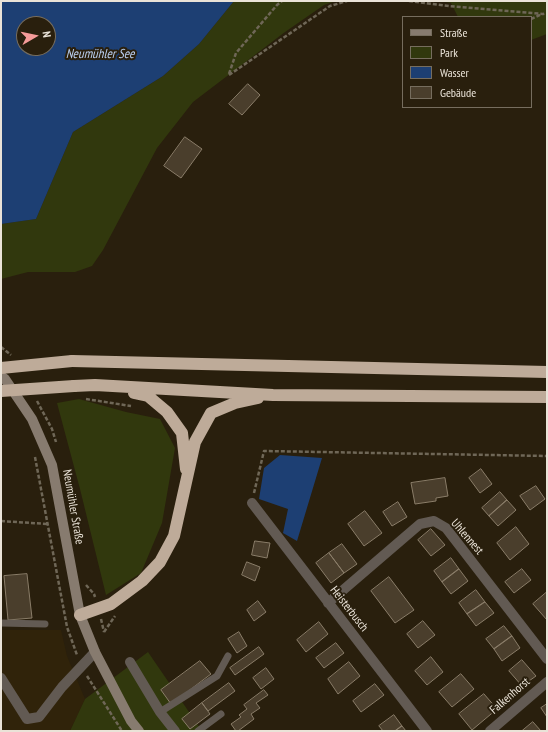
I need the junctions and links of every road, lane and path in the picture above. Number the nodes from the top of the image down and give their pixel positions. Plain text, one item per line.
1 (282, 1) edge
2 (346, 1) edge
3 (408, 1) edge
4 (547, 13) edge
5 (543, 14) junction
6 (532, 19) edge
7 (1, 368) edge
8 (547, 372) edge
9 (1, 376) edge
10 (95, 385) junction
11 (1, 391) edge
12 (273, 395) junction
13 (547, 397) edge
14 (34, 451) dead end
15 (547, 456) edge
16 (187, 481) junction
17 (252, 503) joint
18 (1, 522) edge
19 (48, 524) junction
20 (86, 584) dead end
21 (100, 594) dead end
22 (328, 603) junction
23 (116, 613) dead end
24 (80, 615) junction
25 (1, 623) edge
26 (45, 624) dead end
27 (104, 632) dead end
28 (95, 652) junction
29 (228, 656) dead end
30 (547, 659) edge
31 (130, 662) dead end
32 (81, 666) junction
33 (1, 678) edge
34 (547, 682) edge
35 (160, 712) junction
36 (221, 714) dead end
37 (122, 731) edge
38 (139, 731) edge
39 (175, 731) edge
40 (198, 731) edge
41 (427, 731) edge
42 (490, 731) edge

1 - 2 path
3 - 5 path
4 - 5 path
5 - 6 path
7 - 8 highway, bridge
9 - 24 main road, Neumühler Straße
10 - 11 highway, bridge
10 - 12 highway
10 - 16 highway
12 - 13 highway
12 - 16 highway
14 - 19 path
15 - 17 path
16 - 24 highway
17 - 22 street, Heisterbusch
18 - 19 path
19 - 32 path
20 - 21 path
22 - 30 street, Uhlennest
22 - 41 street, Heisterbusch
23 - 27 path
24 - 28 main road, Neumühler Straße
25 - 26 lane
28 - 32 street
28 - 38 main road, Neumühler Straße
29 - 35 lane
31 - 35 street
32 - 33 street
32 - 37 path
34 - 42 street, Falkenhorst
35 - 39 street
36 - 40 lane

